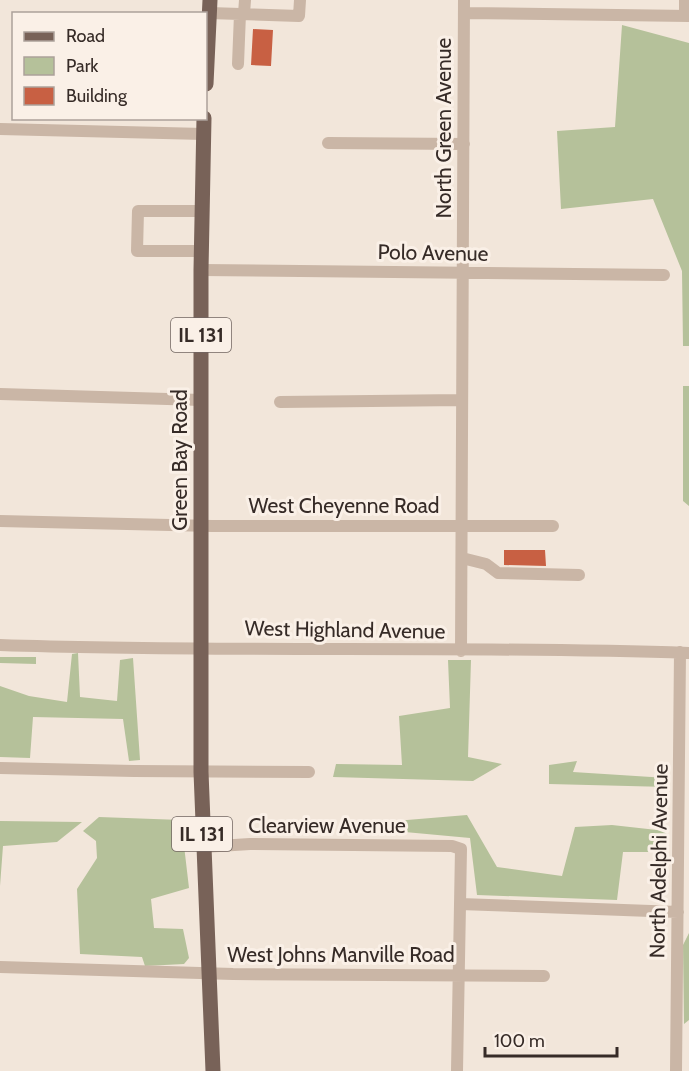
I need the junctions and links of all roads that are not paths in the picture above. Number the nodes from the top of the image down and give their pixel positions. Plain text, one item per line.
1 (245, 0) edge
2 (300, 0) edge
3 (464, 0) edge
4 (685, 0) edge
5 (209, 6) edge
6 (464, 13) junction
7 (242, 14) junction
8 (687, 16) edge
9 (207, 58) edge
10 (238, 64) dead end
11 (204, 120) edge
12 (0, 129) edge
13 (204, 134) junction
14 (328, 143) dead end
15 (464, 144) junction
16 (202, 211) junction
17 (201, 251) junction
18 (201, 270) junction
19 (463, 273) junction
20 (664, 275) dead end
21 (0, 394) edge
22 (201, 400) junction
23 (462, 400) junction
24 (280, 402) dead end
25 (0, 520) edge
26 (200, 525) junction
27 (461, 526) junction
28 (553, 526) dead end
29 (462, 558) junction
30 (579, 575) dead end
31 (0, 645) edge
32 (200, 650) junction
33 (462, 651) junction
34 (684, 652) edge
35 (0, 768) edge
36 (201, 772) junction
37 (309, 772) dead end
38 (203, 847) junction
39 (684, 848) edge
40 (460, 904) junction
41 (678, 912) junction
42 (0, 967) edge
43 (208, 974) junction
44 (458, 975) junction
45 (544, 976) dead end
46 (213, 1071) edge
47 (457, 1071) edge
48 (676, 1071) edge

1 - 7 street
2 - 7 street
3 - 6 street, North Green Avenue
4 - 8 street
5 - 7 street
5 - 9 main road
6 - 8 street
6 - 15 street, North Green Avenue
7 - 10 street
11 - 13 main road, IL 131
12 - 13 street
13 - 16 main road, IL 131
14 - 15 street
15 - 19 street, North Green Avenue
16 - 17 main road, IL 131
16 - 17 street
17 - 18 main road, IL 131
18 - 19 street, Polo Avenue
18 - 22 main road, Green Bay Road / IL 131
19 - 20 street, Polo Avenue
19 - 23 street, North Green Avenue
21 - 22 street
22 - 26 main road, Green Bay Road / IL 131
23 - 24 street
23 - 27 street, North Green Avenue
25 - 26 street, West Cheyenne Road
26 - 27 street, West Cheyenne Road
26 - 32 main road, Green Bay Road / IL 131
27 - 28 street, West Cheyenne Road
27 - 29 street, North Green Avenue
29 - 30 street
29 - 33 street, North Green Avenue
31 - 32 street, West Highland Avenue
32 - 33 street, West Highland Avenue
32 - 36 main road, IL 131
33 - 34 street, West Highland Avenue
34 - 39 street, North Adelphi Avenue
35 - 36 street
36 - 37 street
36 - 38 main road, IL 131
38 - 40 street, Clearview Avenue
38 - 43 main road, IL 131
39 - 41 street, North Adelphi Avenue
40 - 41 street
40 - 44 street
41 - 48 street, North Adelphi Avenue
42 - 43 street, West Johns Manville Road
43 - 44 street, West Johns Manville Road
43 - 46 main road, IL 131
44 - 45 street, West Johns Manville Road
44 - 47 street

